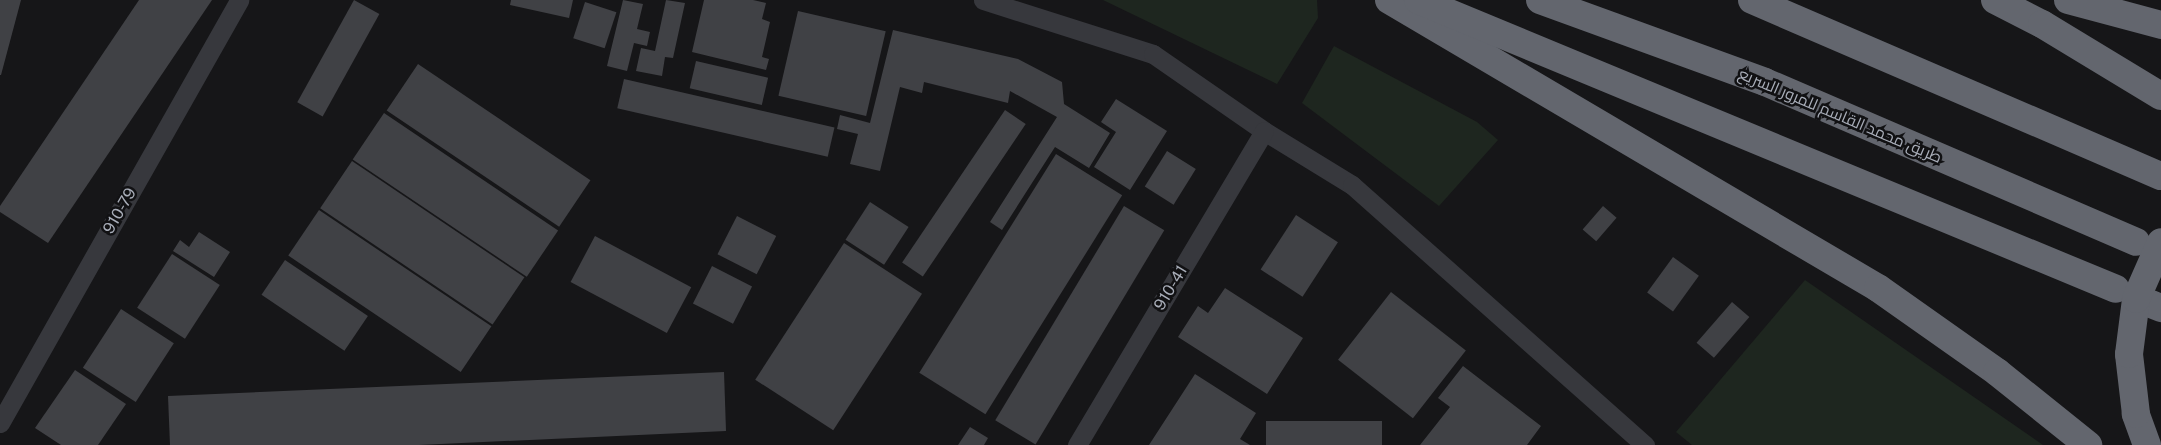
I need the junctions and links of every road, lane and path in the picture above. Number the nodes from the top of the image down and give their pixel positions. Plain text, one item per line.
1 (239, 0) edge
2 (983, 0) edge
3 (1389, 0) edge
4 (1418, 0) edge
5 (1540, 0) edge
6 (1752, 0) edge
7 (1995, 0) edge
8 (2068, 0) edge
9 (2161, 25) edge
10 (2161, 96) edge
11 (1264, 130) junction
12 (2161, 176) edge
13 (2148, 242) edge
14 (2116, 289) dead end
15 (0, 423) edge
16 (1077, 445) edge
17 (1645, 445) edge
18 (2088, 445) edge
19 (2147, 445) edge

1 - 15 street, 910-79
2 - 11 street
3 - 18 highway
4 - 14 highway
5 - 13 highway, طريق محمد القاسم للمرور السريع
6 - 12 highway
7 - 10 highway
8 - 9 highway
11 - 16 street, 910-41
11 - 17 street
13 - 19 highway, bridge

